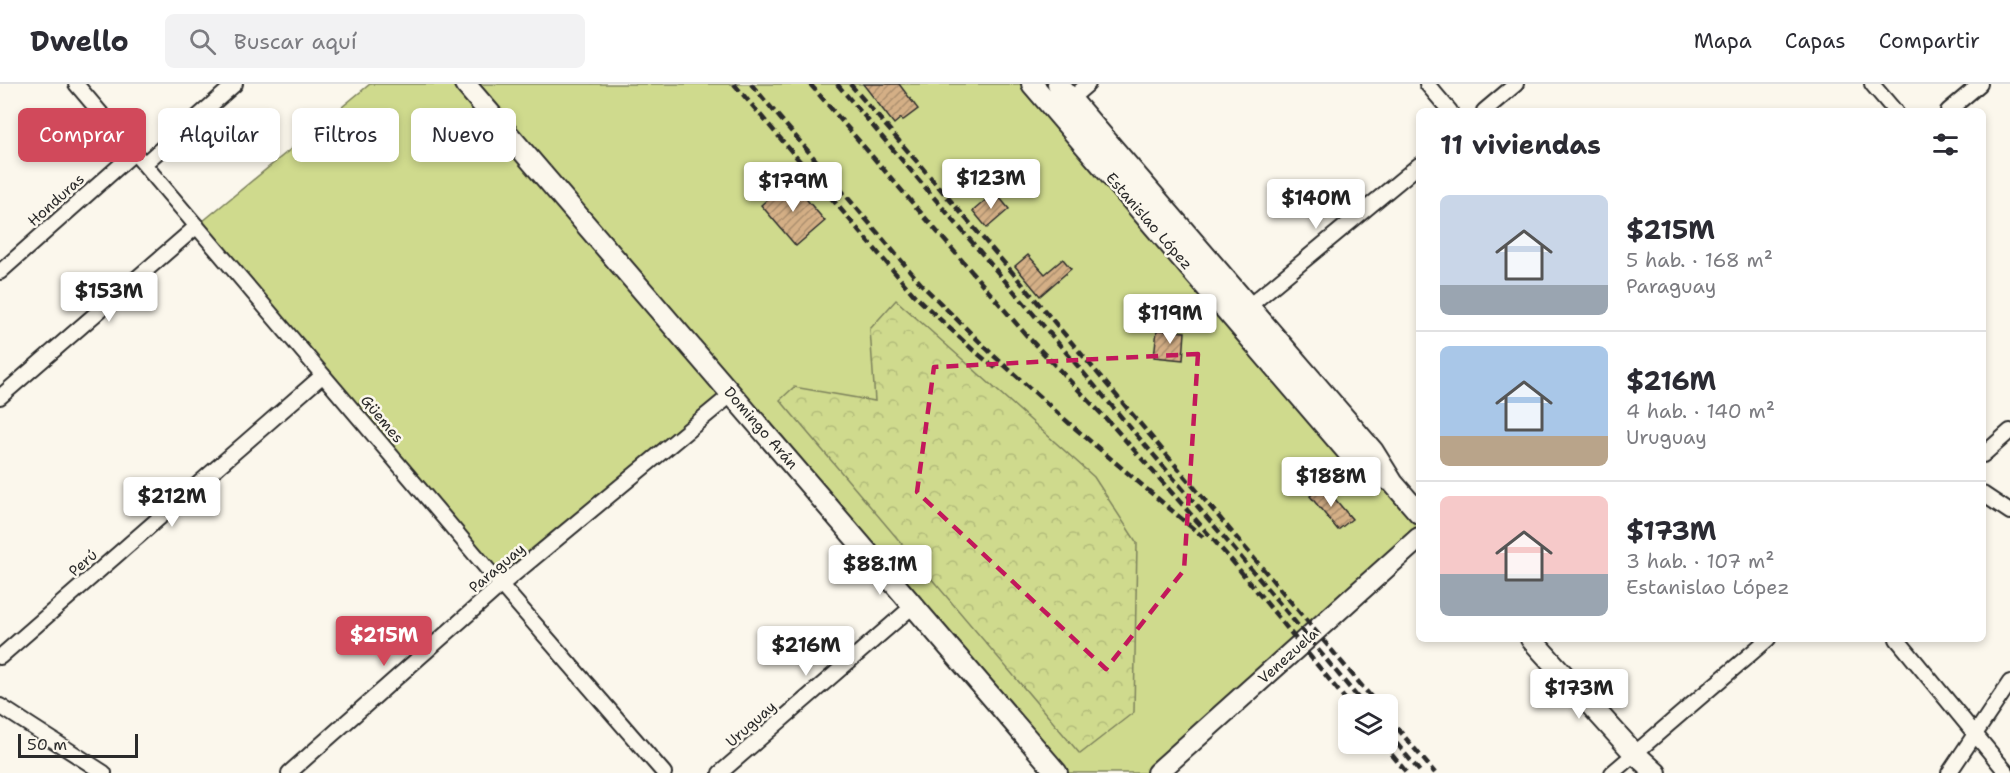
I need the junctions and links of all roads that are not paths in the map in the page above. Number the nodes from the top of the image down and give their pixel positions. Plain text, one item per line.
1 (76, 84) edge
2 (235, 84) edge
3 (465, 84) edge
4 (1032, 84) edge
5 (1088, 84) edge
6 (1427, 84) edge
7 (1516, 84) edge
8 (1872, 84) edge
9 (1980, 84) edge
10 (1065, 91) edge
11 (96, 108) edge
12 (1447, 108) edge
13 (1488, 108) edge
14 (1892, 108) edge
15 (1952, 108) edge
16 (1056, 112) junction
17 (124, 162) edge
18 (144, 164) joint
19 (1416, 167) edge
20 (197, 226) junction
21 (0, 272) edge
22 (1248, 306) junction
23 (1233, 319) junction
24 (323, 375) junction
25 (732, 394) junction
26 (0, 397) edge
27 (2010, 431) edge
28 (1986, 451) edge
29 (1393, 483) junction
30 (1986, 496) edge
31 (1416, 510) edge
32 (2010, 512) edge
33 (1416, 541) edge
34 (501, 585) junction
35 (913, 606) junction
36 (1534, 642) edge
37 (1764, 642) edge
38 (1899, 642) edge
39 (0, 657) edge
40 (2010, 682) edge
41 (0, 706) edge
42 (1976, 734) junction
43 (1634, 753) junction
44 (104, 773) edge
45 (289, 773) edge
46 (664, 773) edge
47 (720, 773) edge
48 (1057, 773) edge
49 (1157, 773) edge
50 (1612, 773) edge
51 (1656, 773) edge
52 (1949, 773) edge
53 (2007, 773) edge

1 - 11 street, Güemes
2 - 18 street
3 - 25 main road, Domingo Arán
4 - 16 main road, Estanislao López
5 - 10 street
6 - 12 street
7 - 13 street
8 - 14 street
9 - 15 street
10 - 16 street
10 - 22 main road, Estanislao López
16 - 23 main road, Estanislao López
17 - 21 street, Honduras
18 - 20 street, Güemes
19 - 22 street
20 - 24 street, Güemes
20 - 26 street
22 - 23 street
22 - 29 main road, Estanislao López
23 - 29 main road, Estanislao López
24 - 34 street, Güemes
24 - 39 street, Perú
25 - 34 street, Paraguay
25 - 35 main road, Domingo Arán
27 - 28 street
29 - 31 main road, Estanislao López
30 - 32 street
33 - 49 main road, Venezuela
34 - 45 street, Paraguay
34 - 46 street, Güemes
35 - 47 street, Uruguay
35 - 48 main road, Domingo Arán
36 - 43 main road
37 - 43 street
38 - 42 street
40 - 42 street
41 - 44 street
42 - 52 street
42 - 53 street
43 - 50 street
43 - 51 main road

